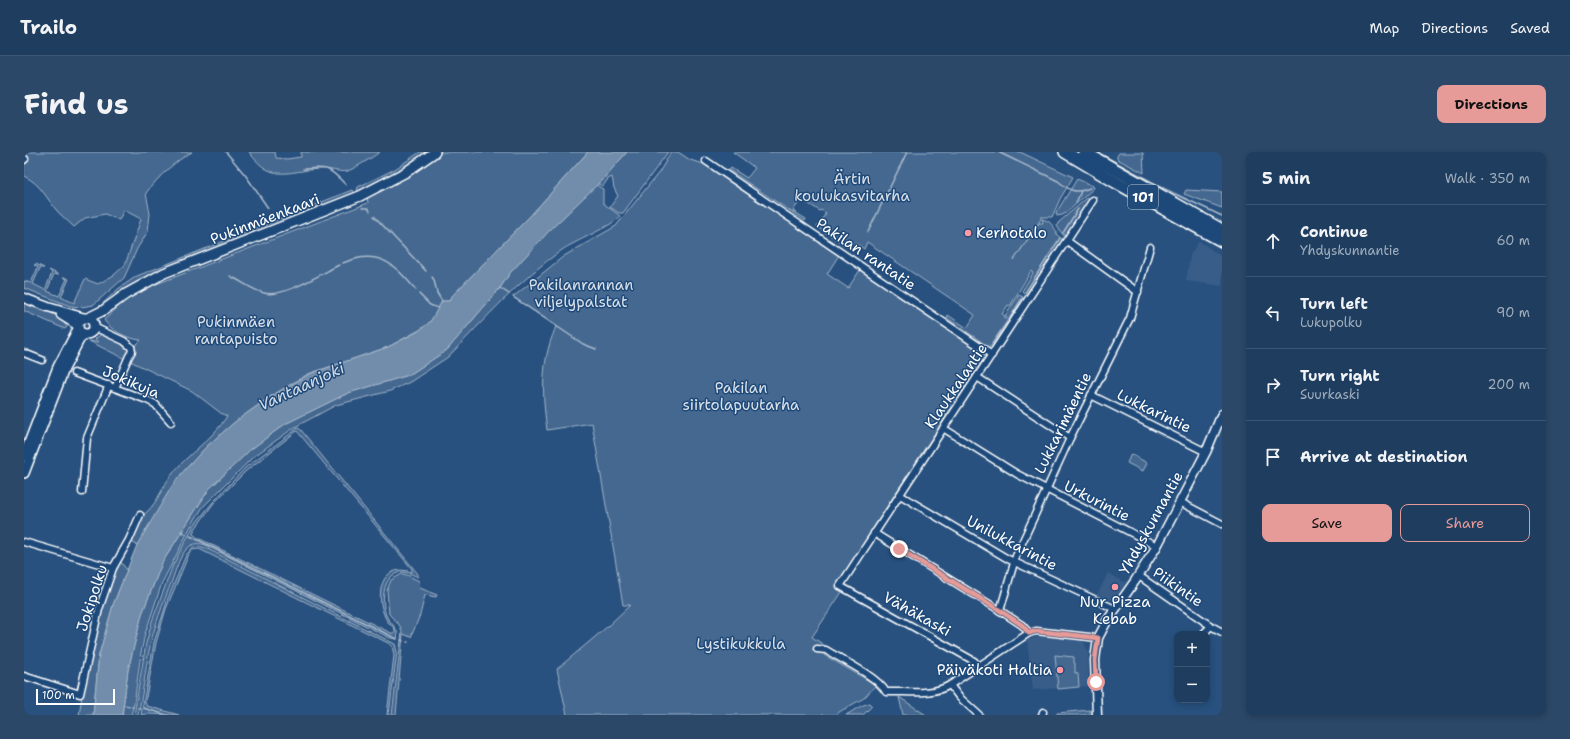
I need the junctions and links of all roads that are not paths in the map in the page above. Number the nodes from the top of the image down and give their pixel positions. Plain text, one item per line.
1 (434, 152) edge
2 (1065, 152) edge
3 (1084, 152) edge
4 (706, 162) dead end
5 (1094, 200) dead end
6 (1222, 230) edge
7 (1067, 241) junction
8 (1222, 241) edge
9 (1150, 247) dead end
10 (1138, 292) junction
11 (24, 298) edge
12 (48, 307) junction
13 (90, 322) junction
14 (80, 329) junction
15 (24, 353) edge
16 (992, 355) junction
17 (42, 360) dead end
18 (74, 372) dead end
19 (977, 377) junction
20 (112, 386) junction
21 (1091, 395) junction
22 (1221, 419) edge
23 (171, 422) dead end
24 (943, 428) junction
25 (1070, 438) junction
26 (1206, 452) junction
27 (24, 456) edge
28 (24, 473) edge
29 (1046, 489) junction
30 (82, 492) dead end
31 (900, 495) junction
32 (1180, 502) junction
33 (140, 515) dead end
34 (1222, 524) edge
35 (874, 534) junction
36 (24, 542) edge
37 (1157, 546) junction
38 (1014, 561) junction
39 (113, 568) junction
40 (1139, 576) junction
41 (840, 586) joint
42 (1115, 608) junction
43 (1000, 611) junction
44 (1211, 626) junction
45 (1206, 631) edge
46 (1222, 632) edge
47 (1029, 633) junction
48 (1098, 638) junction
49 (817, 648) dead end
50 (978, 667) junction
51 (24, 676) edge
52 (950, 685) junction
53 (979, 715) edge
54 (1097, 715) edge

1 - 13 main road, Pukinmäenkaari
2 - 8 highway, 101
3 - 6 highway, 101
4 - 16 street, Pakilan rantatie
5 - 7 street, Klaukkalantie
7 - 10 street
7 - 16 street, Klaukkalantie
9 - 10 street, Lukkarimäentie
10 - 21 street, Lukkarimäentie
11 - 12 main road
12 - 13 main road
12 - 14 main road
13 - 14 main road, Pukinmäenkaari
13 - 14 main road, Pukinmäenkaari
13 - 20 street
14 - 27 main road
14 - 28 main road
15 - 17 street
16 - 19 street, Klaukkalantie
18 - 20 street, Jokikuja
19 - 24 street, Klaukkalantie
19 - 25 street
20 - 23 street, Jokikuja
20 - 30 street
21 - 25 street, Lukkarimäentie
21 - 26 street, Lukkarintie
22 - 26 main road, Yhdyskunnantie
24 - 29 street, Urkurintie
24 - 31 street, Klaukkalantie
25 - 29 street, Lukkarimäentie
26 - 32 main road, Yhdyskunnantie
29 - 37 street, Urkurintie
29 - 38 street, Lukkarimäentie
31 - 35 street, Klaukkalantie
31 - 38 street, Unilukkarintie
32 - 34 street
32 - 37 main road, Yhdyskunnantie
33 - 39 street, Jokipolku
35 - 41 street, Klaukkalantie
35 - 43 street
36 - 39 street
37 - 40 main road, Yhdyskunnantie
38 - 42 street, Unilukkarintie
38 - 43 street, Lukkarimäentie
39 - 51 street, Jokipolku
40 - 42 main road, Yhdyskunnantie
40 - 44 street, Piikintie
41 - 50 street, Vähäkaski
42 - 48 main road, Yhdyskunnantie
43 - 47 street
44 - 45 street
44 - 46 street, Piikintie
47 - 48 street
47 - 50 street
48 - 54 main road, Yhdyskunnantie
49 - 52 street
50 - 52 street
52 - 53 street

